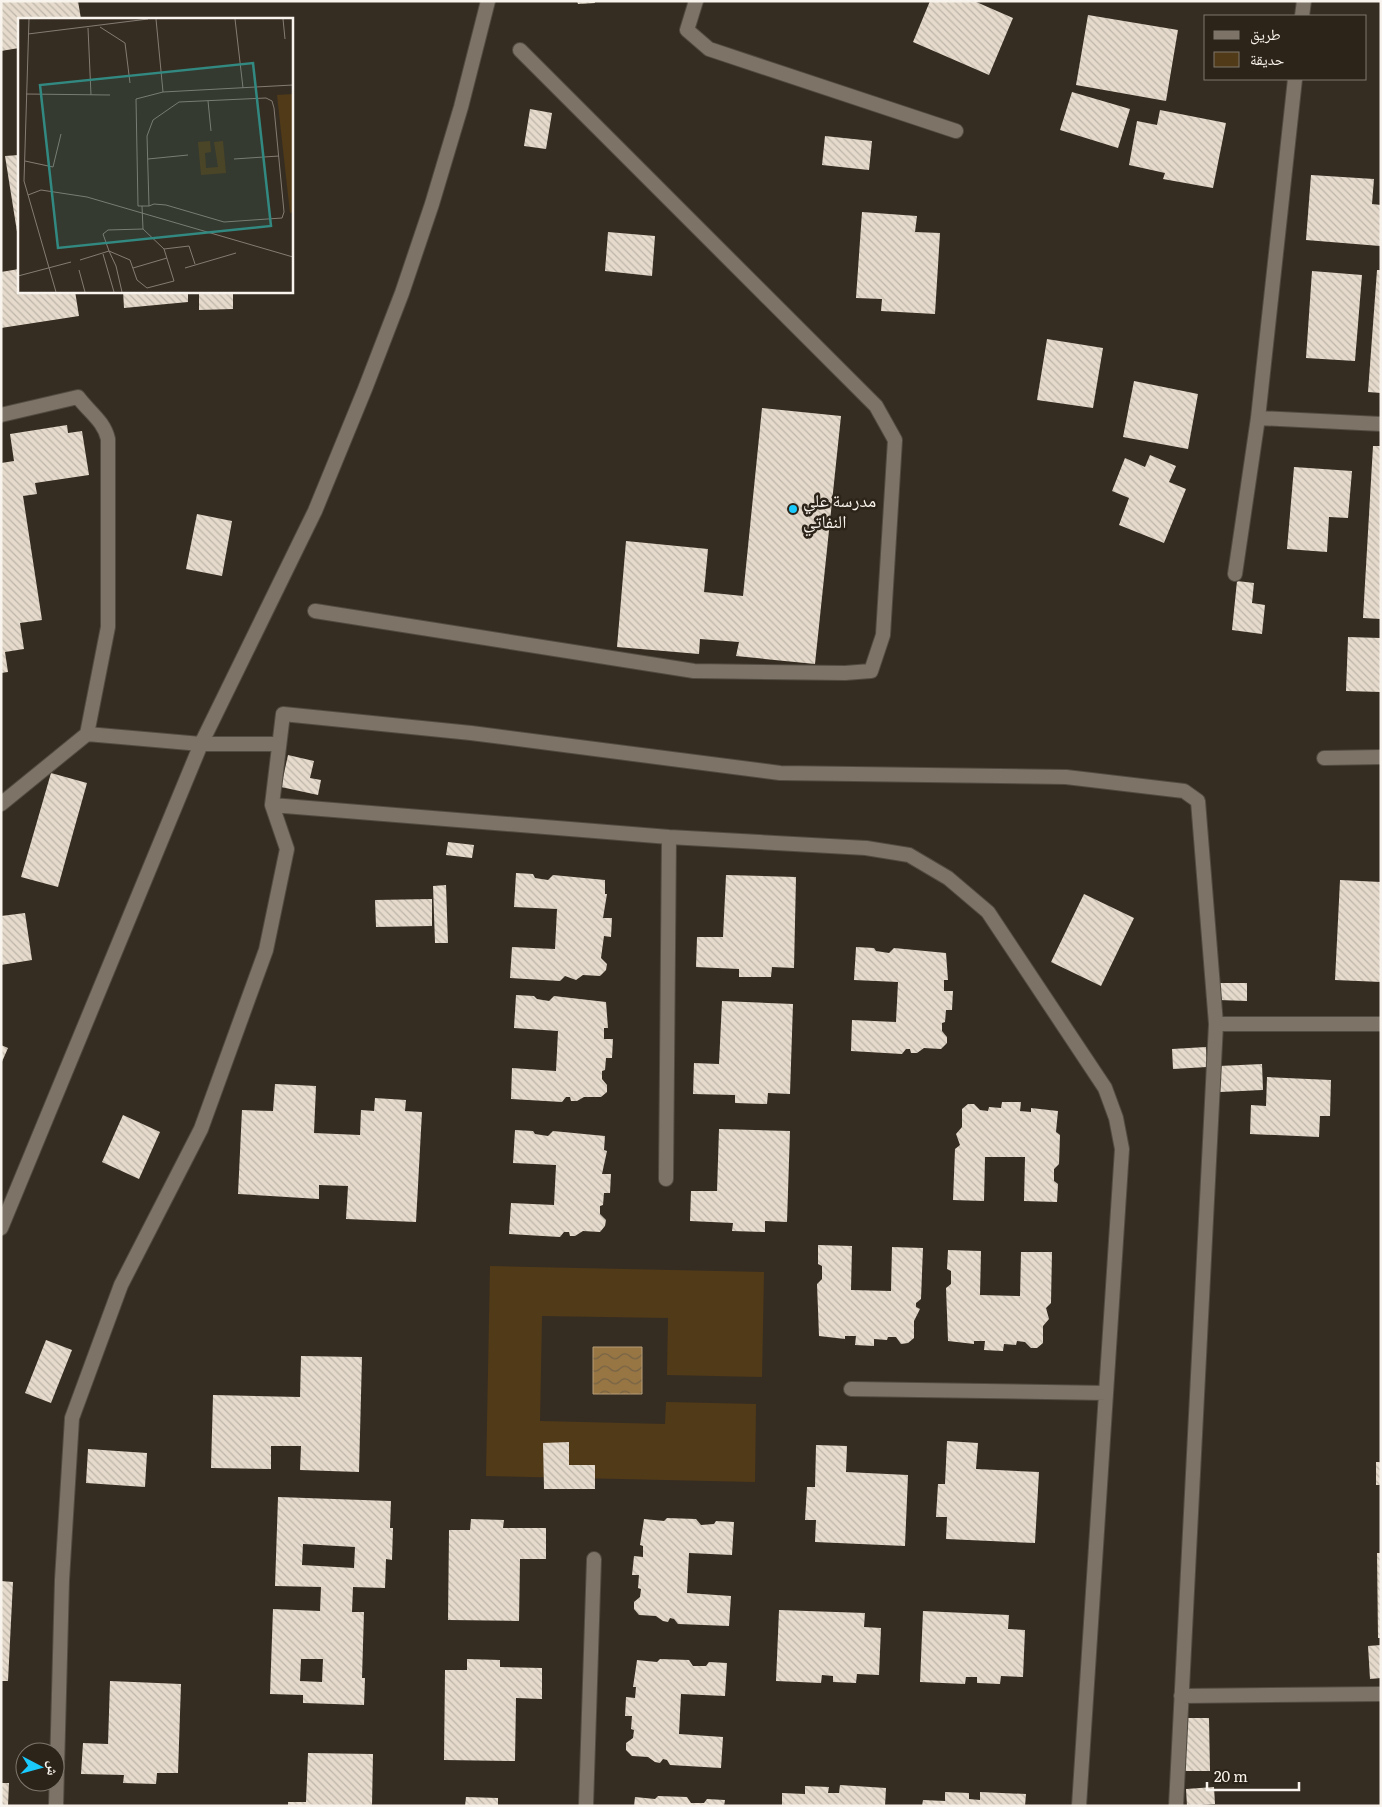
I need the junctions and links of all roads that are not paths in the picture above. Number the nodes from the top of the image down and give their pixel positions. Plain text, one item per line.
1 (488, 1) edge
2 (696, 1) edge
3 (1304, 1) edge
4 (1302, 15) edge
5 (520, 50) dead end
6 (1295, 80) edge
7 (956, 131) dead end
8 (1, 415) edge
9 (1258, 418) junction
10 (1381, 424) edge
11 (1235, 574) dead end
12 (316, 611) dead end
13 (87, 734) junction
14 (200, 744) junction
15 (278, 744) junction
16 (1381, 757) edge
17 (1324, 758) dead end
18 (1, 804) edge
19 (272, 805) junction
20 (668, 837) junction
21 (1216, 1024) junction
22 (1381, 1024) edge
23 (666, 1179) dead end
24 (1, 1228) edge
25 (851, 1388) dead end
26 (1106, 1393) junction
27 (594, 1558) dead end
28 (1381, 1694) edge
29 (1181, 1696) junction
30 (56, 1806) edge
31 (586, 1806) edge
32 (1078, 1806) edge
33 (1176, 1806) edge

1 - 14 street
2 - 7 street
3 - 4 street
5 - 12 street
6 - 9 street
8 - 13 street
9 - 10 street
9 - 11 street
13 - 14 street
13 - 18 street
14 - 15 street
14 - 24 street
15 - 19 street
15 - 21 street
16 - 17 street
19 - 20 street
19 - 30 street
20 - 23 street
20 - 26 street
21 - 22 street
21 - 29 street
25 - 26 street
26 - 32 street
27 - 31 street
28 - 29 street
29 - 33 street

